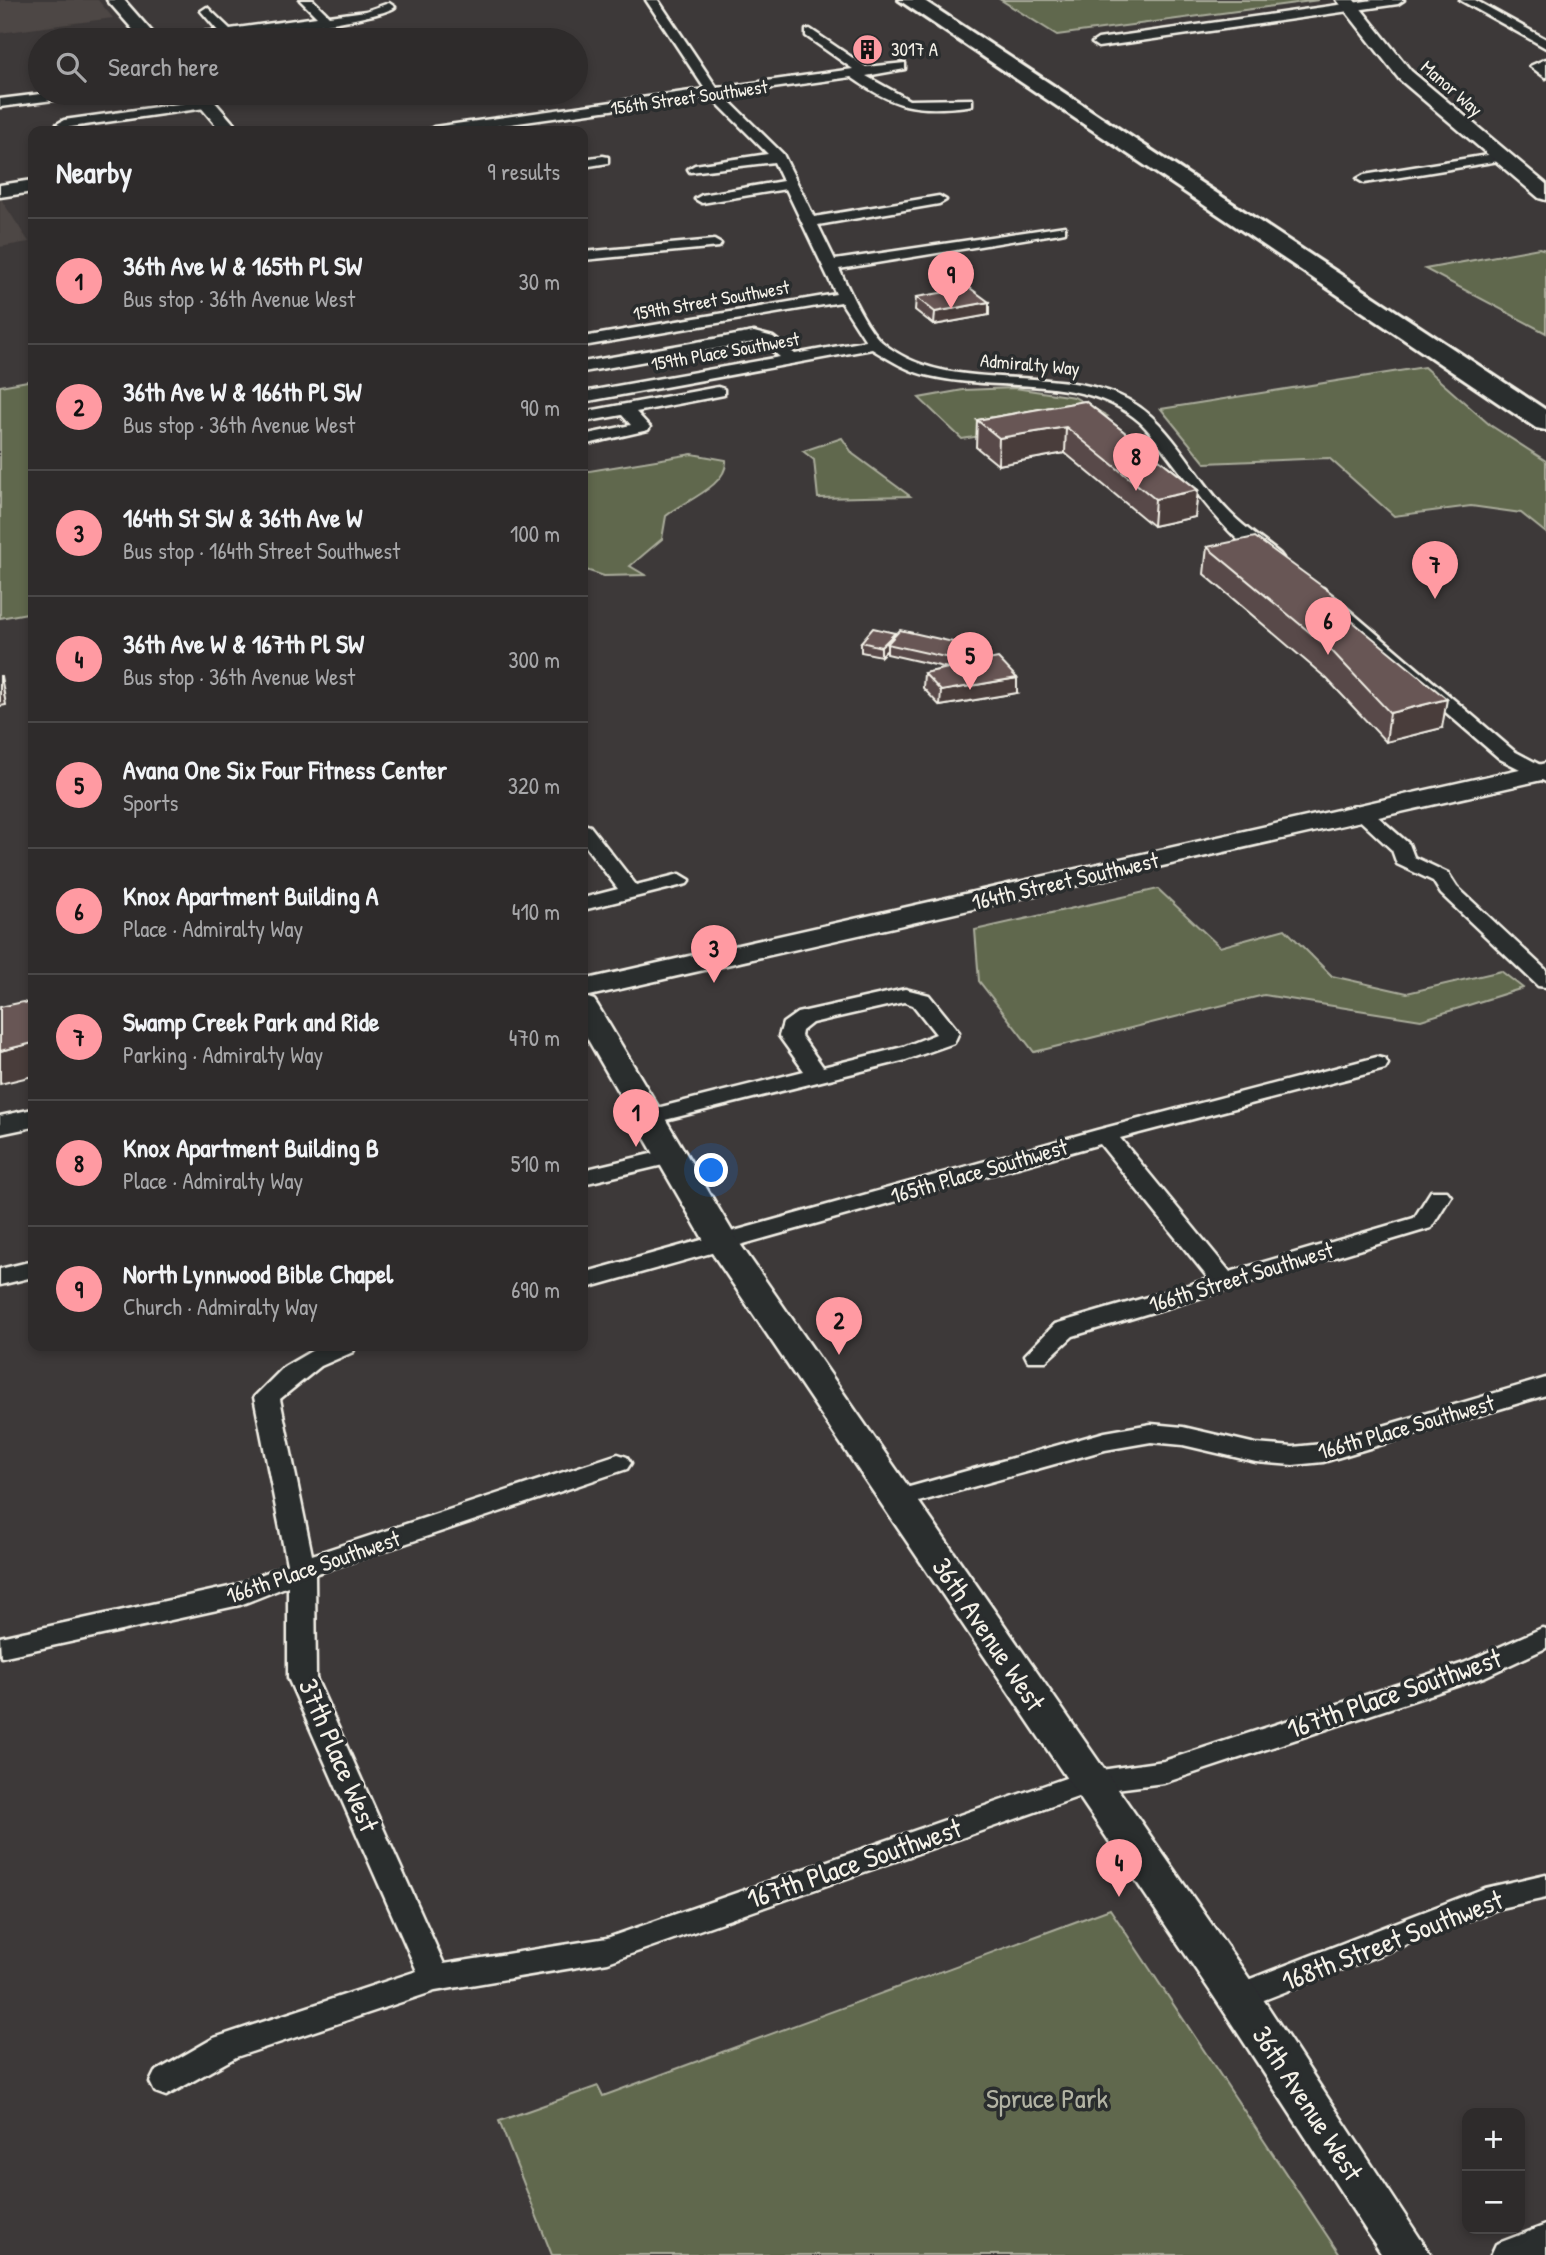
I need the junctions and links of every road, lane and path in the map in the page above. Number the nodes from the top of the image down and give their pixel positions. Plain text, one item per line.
1 (118, 0) edge
2 (306, 0) edge
3 (652, 0) edge
4 (909, 0) edge
5 (930, 0) edge
6 (1398, 0) edge
7 (1466, 0) edge
8 (1348, 3) edge
9 (389, 7) dead end
10 (207, 11) dead end
11 (326, 20) junction
12 (141, 28) edge
13 (222, 28) edge
14 (265, 28) edge
15 (810, 33) dead end
16 (1098, 43) dead end
17 (1546, 44) edge
18 (1546, 63) edge
19 (901, 66) dead end
20 (860, 72) junction
21 (1546, 74) edge
22 (714, 93) junction
23 (28, 99) edge
24 (967, 102) dead end
25 (0, 103) edge
26 (166, 105) edge
27 (209, 105) edge
28 (522, 120) junction
29 (64, 124) dead end
30 (227, 126) edge
31 (474, 126) edge
32 (529, 126) edge
33 (778, 157) junction
34 (1500, 157) junction
35 (603, 160) dead end
36 (588, 162) edge
37 (695, 169) dead end
38 (1364, 179) dead end
39 (792, 184) junction
40 (28, 187) edge
41 (0, 191) edge
42 (1546, 194) edge
43 (702, 198) dead end
44 (939, 200) dead end
45 (811, 222) junction
46 (1060, 229) dead end
47 (713, 244) dead end
48 (588, 256) edge
49 (830, 265) junction
50 (845, 297) junction
51 (588, 341) edge
52 (875, 344) junction
53 (791, 358) junction
54 (588, 365) edge
55 (718, 392) dead end
56 (588, 396) edge
57 (1546, 404) edge
58 (625, 409) junction
59 (588, 416) edge
60 (1546, 422) edge
61 (588, 439) edge
62 (1544, 775) edge
63 (1362, 813) junction
64 (588, 836) edge
65 (680, 880) dead end
66 (631, 892) junction
67 (588, 903) edge
68 (1546, 981) edge
69 (588, 988) edge
70 (588, 1014) edge
71 (1377, 1064) dead end
72 (818, 1075) junction
73 (649, 1117) junction
74 (28, 1119) edge
75 (0, 1125) edge
76 (1105, 1135) junction
77 (672, 1156) junction
78 (588, 1176) edge
79 (1439, 1196) dead end
80 (723, 1244) junction
81 (28, 1270) edge
82 (0, 1276) edge
83 (588, 1281) edge
84 (1225, 1282) junction
85 (327, 1351) edge
86 (1037, 1355) dead end
87 (1546, 1386) edge
88 (618, 1463) dead end
89 (897, 1499) junction
90 (301, 1569) junction
91 (1542, 1638) dead end
92 (0, 1644) edge
93 (1090, 1781) junction
94 (1546, 1886) edge
95 (435, 1978) junction
96 (1238, 1997) junction
97 (166, 2082) dead end
98 (1546, 2240) edge
99 (1408, 2255) edge
100 (1508, 2255) edge

1 - 12 main road
2 - 11 street
3 - 22 street, Admiralty Way
4 - 60 highway
5 - 57 highway
6 - 8 street
7 - 17 street
8 - 16 street
8 - 34 main road, Manor Way
9 - 11 street
10 - 13 street
11 - 14 street
15 - 20 street
18 - 21 street
19 - 20 street, 156th Street Southwest
20 - 22 street, 156th Street Southwest
20 - 24 street
22 - 28 street, 156th Street Southwest
22 - 33 street, Admiralty Way
23 - 25 street
26 - 29 street
27 - 30 main road
28 - 31 street, 156th Street Southwest
28 - 32 street
33 - 37 street
33 - 39 street, Admiralty Way
34 - 38 street
34 - 42 main road, Manor Way
35 - 36 street
39 - 43 street
39 - 45 street, Admiralty Way
40 - 41 main road
44 - 45 street
45 - 49 street, Admiralty Way
46 - 49 street
47 - 48 street
49 - 50 street, Admiralty Way
50 - 51 street, 159th Street Southwest
50 - 52 street, Admiralty Way
52 - 53 street, 159th Place Southwest
52 - 62 street, Admiralty Way
53 - 54 street
53 - 56 street, 159th Place Southwest
55 - 58 street
58 - 59 street
58 - 61 street
62 - 63 main road, 164th Street Southwest
63 - 68 street
63 - 69 main road, 164th Street Southwest
64 - 66 street
65 - 66 street
66 - 67 street
70 - 73 main road, 36th Avenue West
71 - 76 street, 165th Place Southwest
72 - 72 street
72 - 73 street
73 - 77 main road, 36th Avenue West
74 - 75 main road
76 - 80 street, 165th Place Southwest
76 - 84 street
77 - 78 street
77 - 80 main road, 36th Avenue West
79 - 84 street, 166th Street Southwest
80 - 83 street, 165th Place Southwest
80 - 89 main road, 36th Avenue West
81 - 82 street
84 - 86 street, 166th Street Southwest
85 - 90 street, 37th Place West
87 - 89 street, 166th Place Southwest
88 - 90 street, 166th Place Southwest
89 - 93 main road, 36th Avenue West
90 - 92 street, 166th Place Southwest
90 - 95 street, 37th Place West
91 - 93 street, 167th Place Southwest
93 - 95 street, 167th Place Southwest
93 - 96 main road, 36th Avenue West
94 - 96 street, 168th Street Southwest
95 - 97 street, 167th Place Southwest
96 - 99 main road, 36th Avenue West
98 - 100 street

